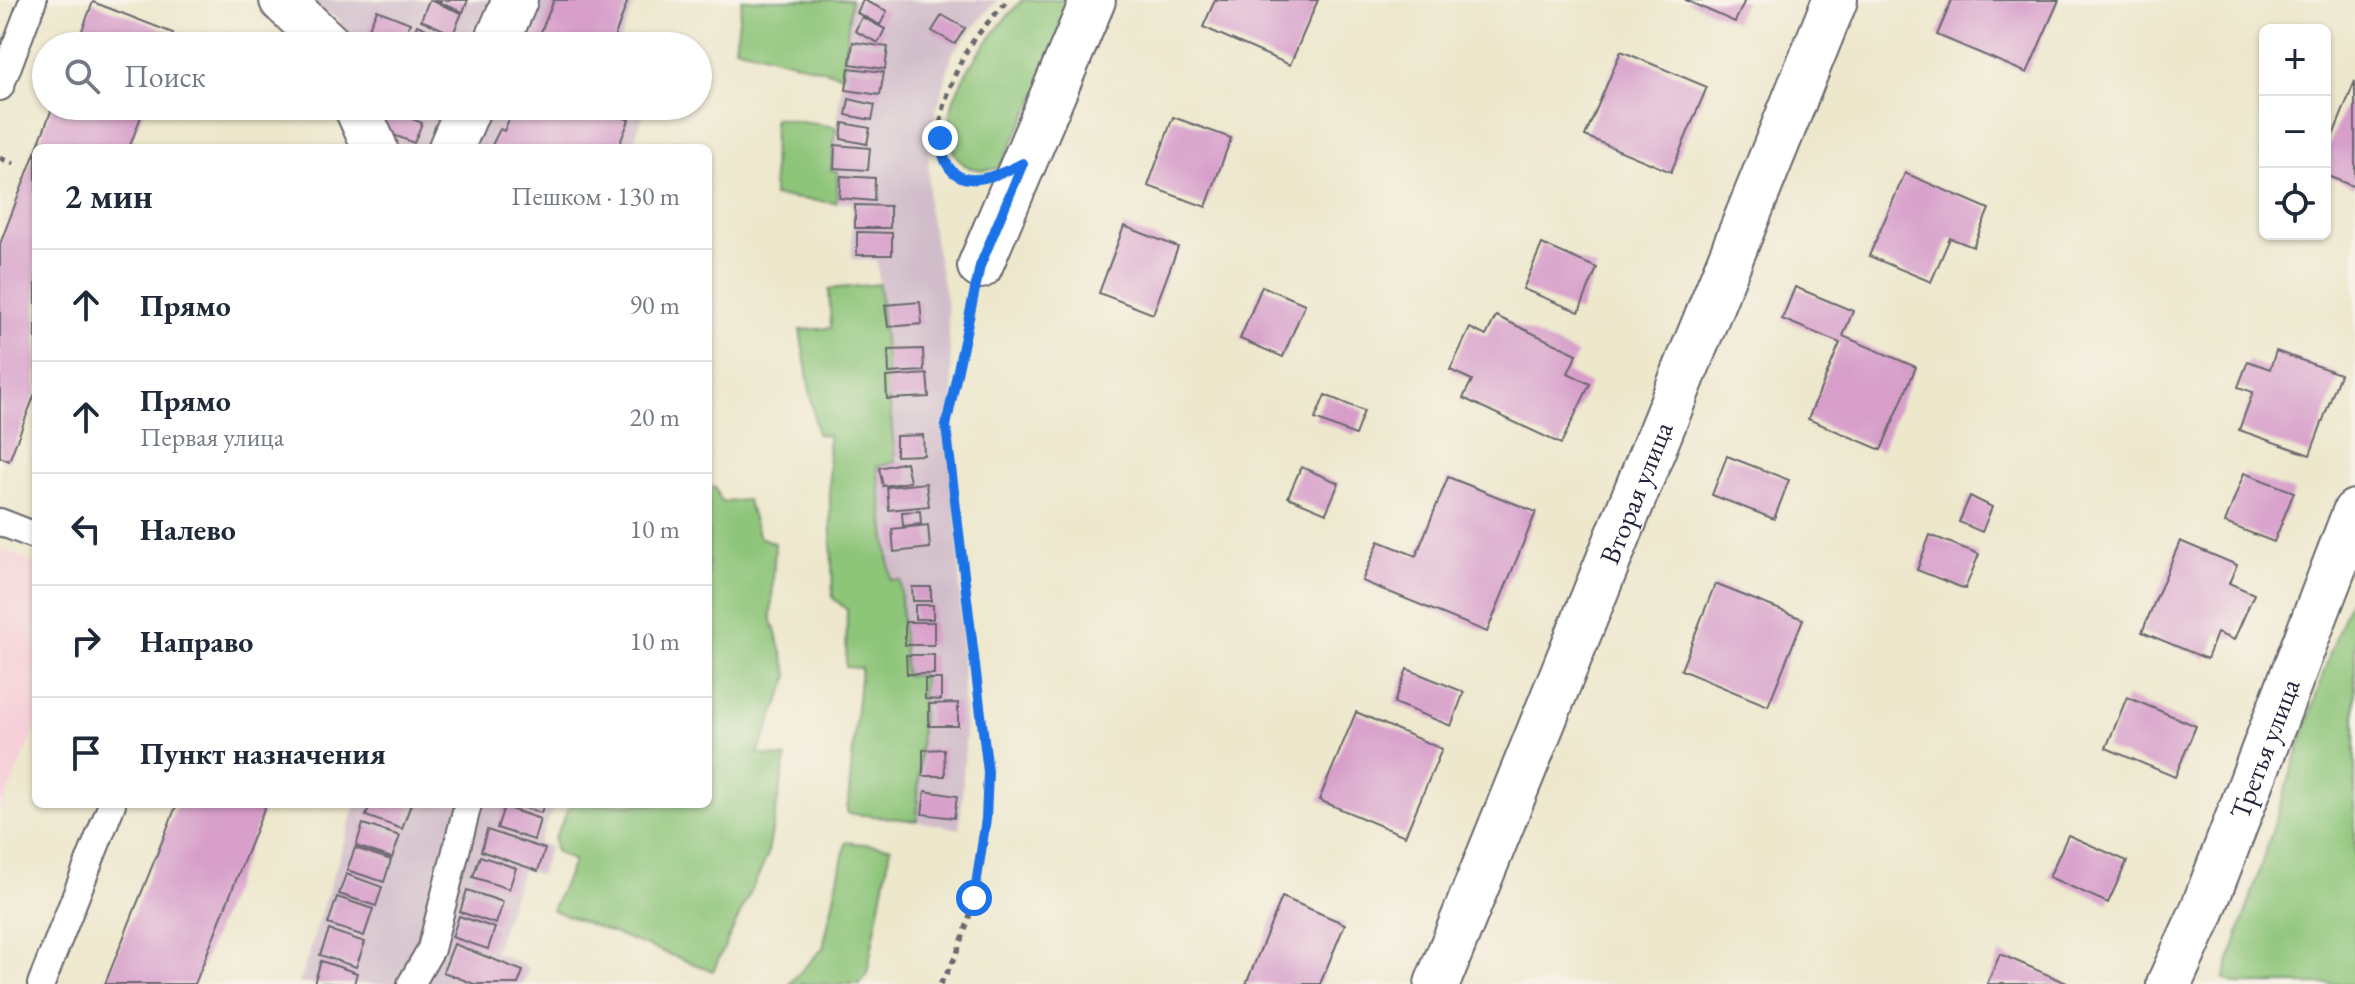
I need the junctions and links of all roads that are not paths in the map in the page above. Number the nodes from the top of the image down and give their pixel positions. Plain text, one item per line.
1 (33, 0) edge
2 (282, 0) edge
3 (515, 0) edge
4 (1093, 0) edge
5 (1835, 0) edge
6 (315, 32) edge
7 (501, 32) edge
8 (0, 87) edge
9 (362, 120) edge
10 (463, 120) edge
11 (373, 144) edge
12 (453, 144) edge
13 (980, 266) road end
14 (2355, 512) edge
15 (0, 522) edge
16 (32, 534) edge
17 (110, 808) edge
18 (467, 808) edge
19 (41, 984) edge
20 (411, 984) edge
21 (1437, 984) edge
22 (2169, 984) edge

1 - 8 lane
2 - 6 street
3 - 7 street
4 - 13 street
5 - 21 street, Вторая улица
9 - 11 street
10 - 12 street
14 - 22 street, Третья улица
15 - 16 lane
17 - 19 lane
18 - 20 lane

